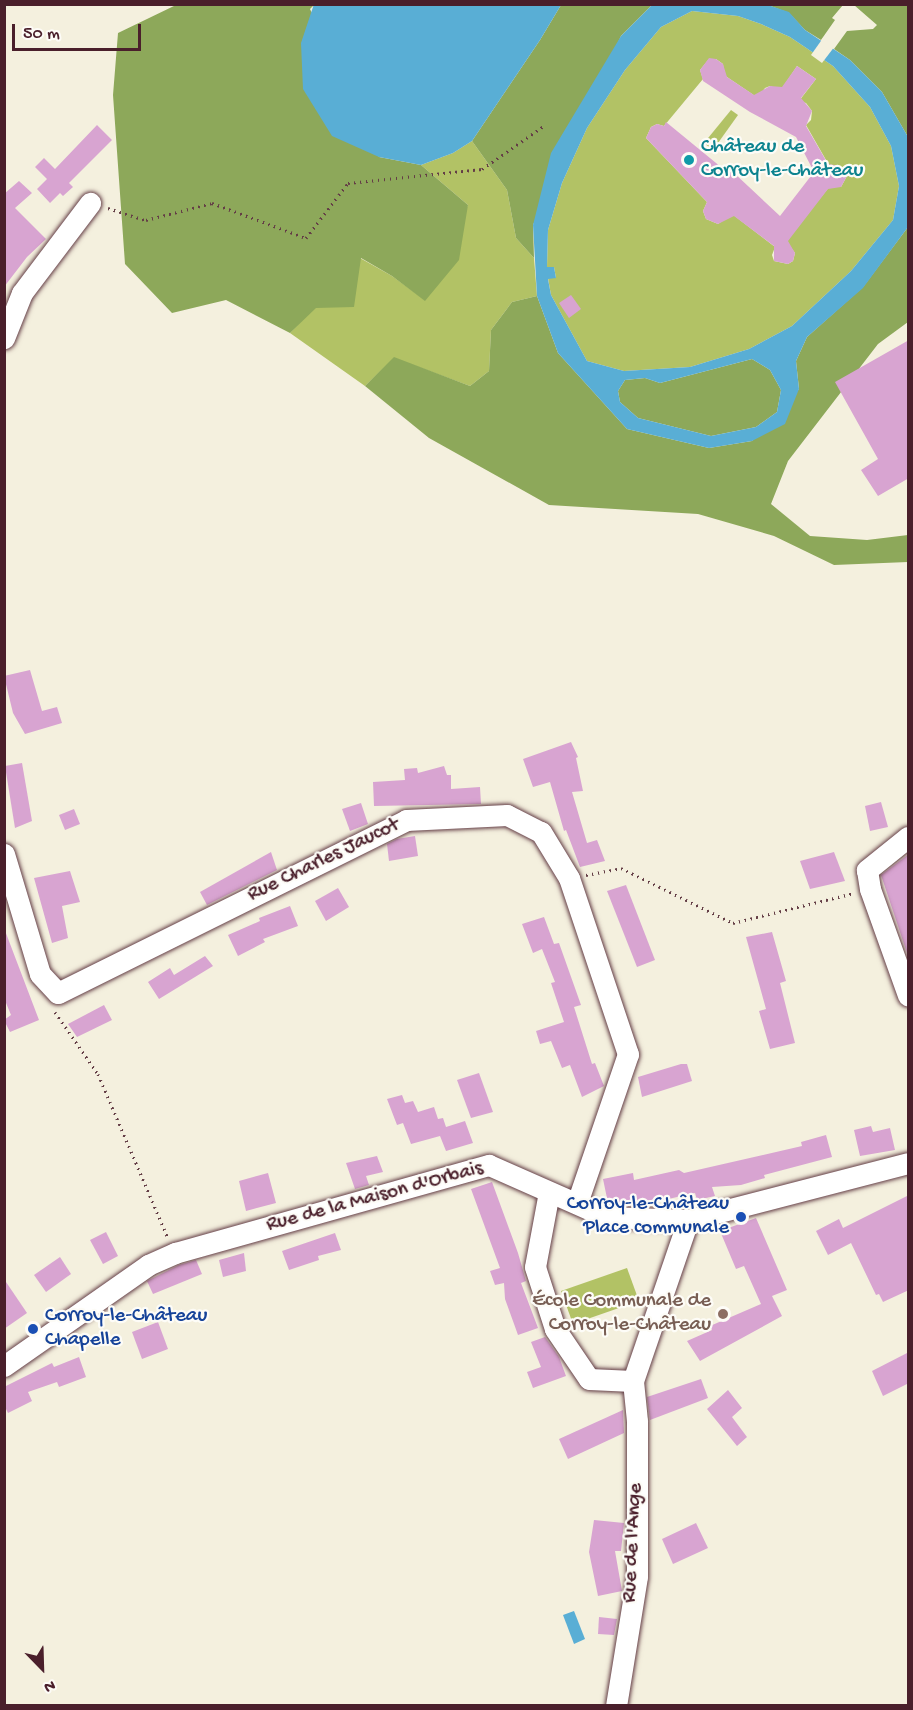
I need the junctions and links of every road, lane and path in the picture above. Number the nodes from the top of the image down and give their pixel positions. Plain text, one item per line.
1 (545, 124) dead end
2 (90, 203) joint
3 (4, 338) edge
4 (909, 837) edge
5 (4, 854) edge
6 (568, 878) junction
7 (870, 889) junction
8 (58, 993) junction
9 (909, 995) edge
10 (909, 1163) edge
11 (549, 1192) junction
12 (577, 1203) junction
13 (688, 1220) junction
14 (175, 1253) junction
15 (4, 1366) edge
16 (633, 1381) junction
17 (616, 1706) edge

1 - 2 path
2 - 3 street
4 - 7 street
5 - 8 street
6 - 7 path
6 - 8 street, Rue Charles Jaucot
6 - 12 street, Rue Charles Jaucot
7 - 9 street
8 - 14 path
10 - 13 street, Rue de la Maison d'Orbais
11 - 12 street, Rue de la Maison d'Orbais
11 - 14 street, Rue de la Maison d'Orbais
11 - 16 street
12 - 13 street, Rue de la Maison d'Orbais
13 - 16 street
14 - 15 street, Rue de la Maison d'Orbais
16 - 17 street, Rue de l'Ange

